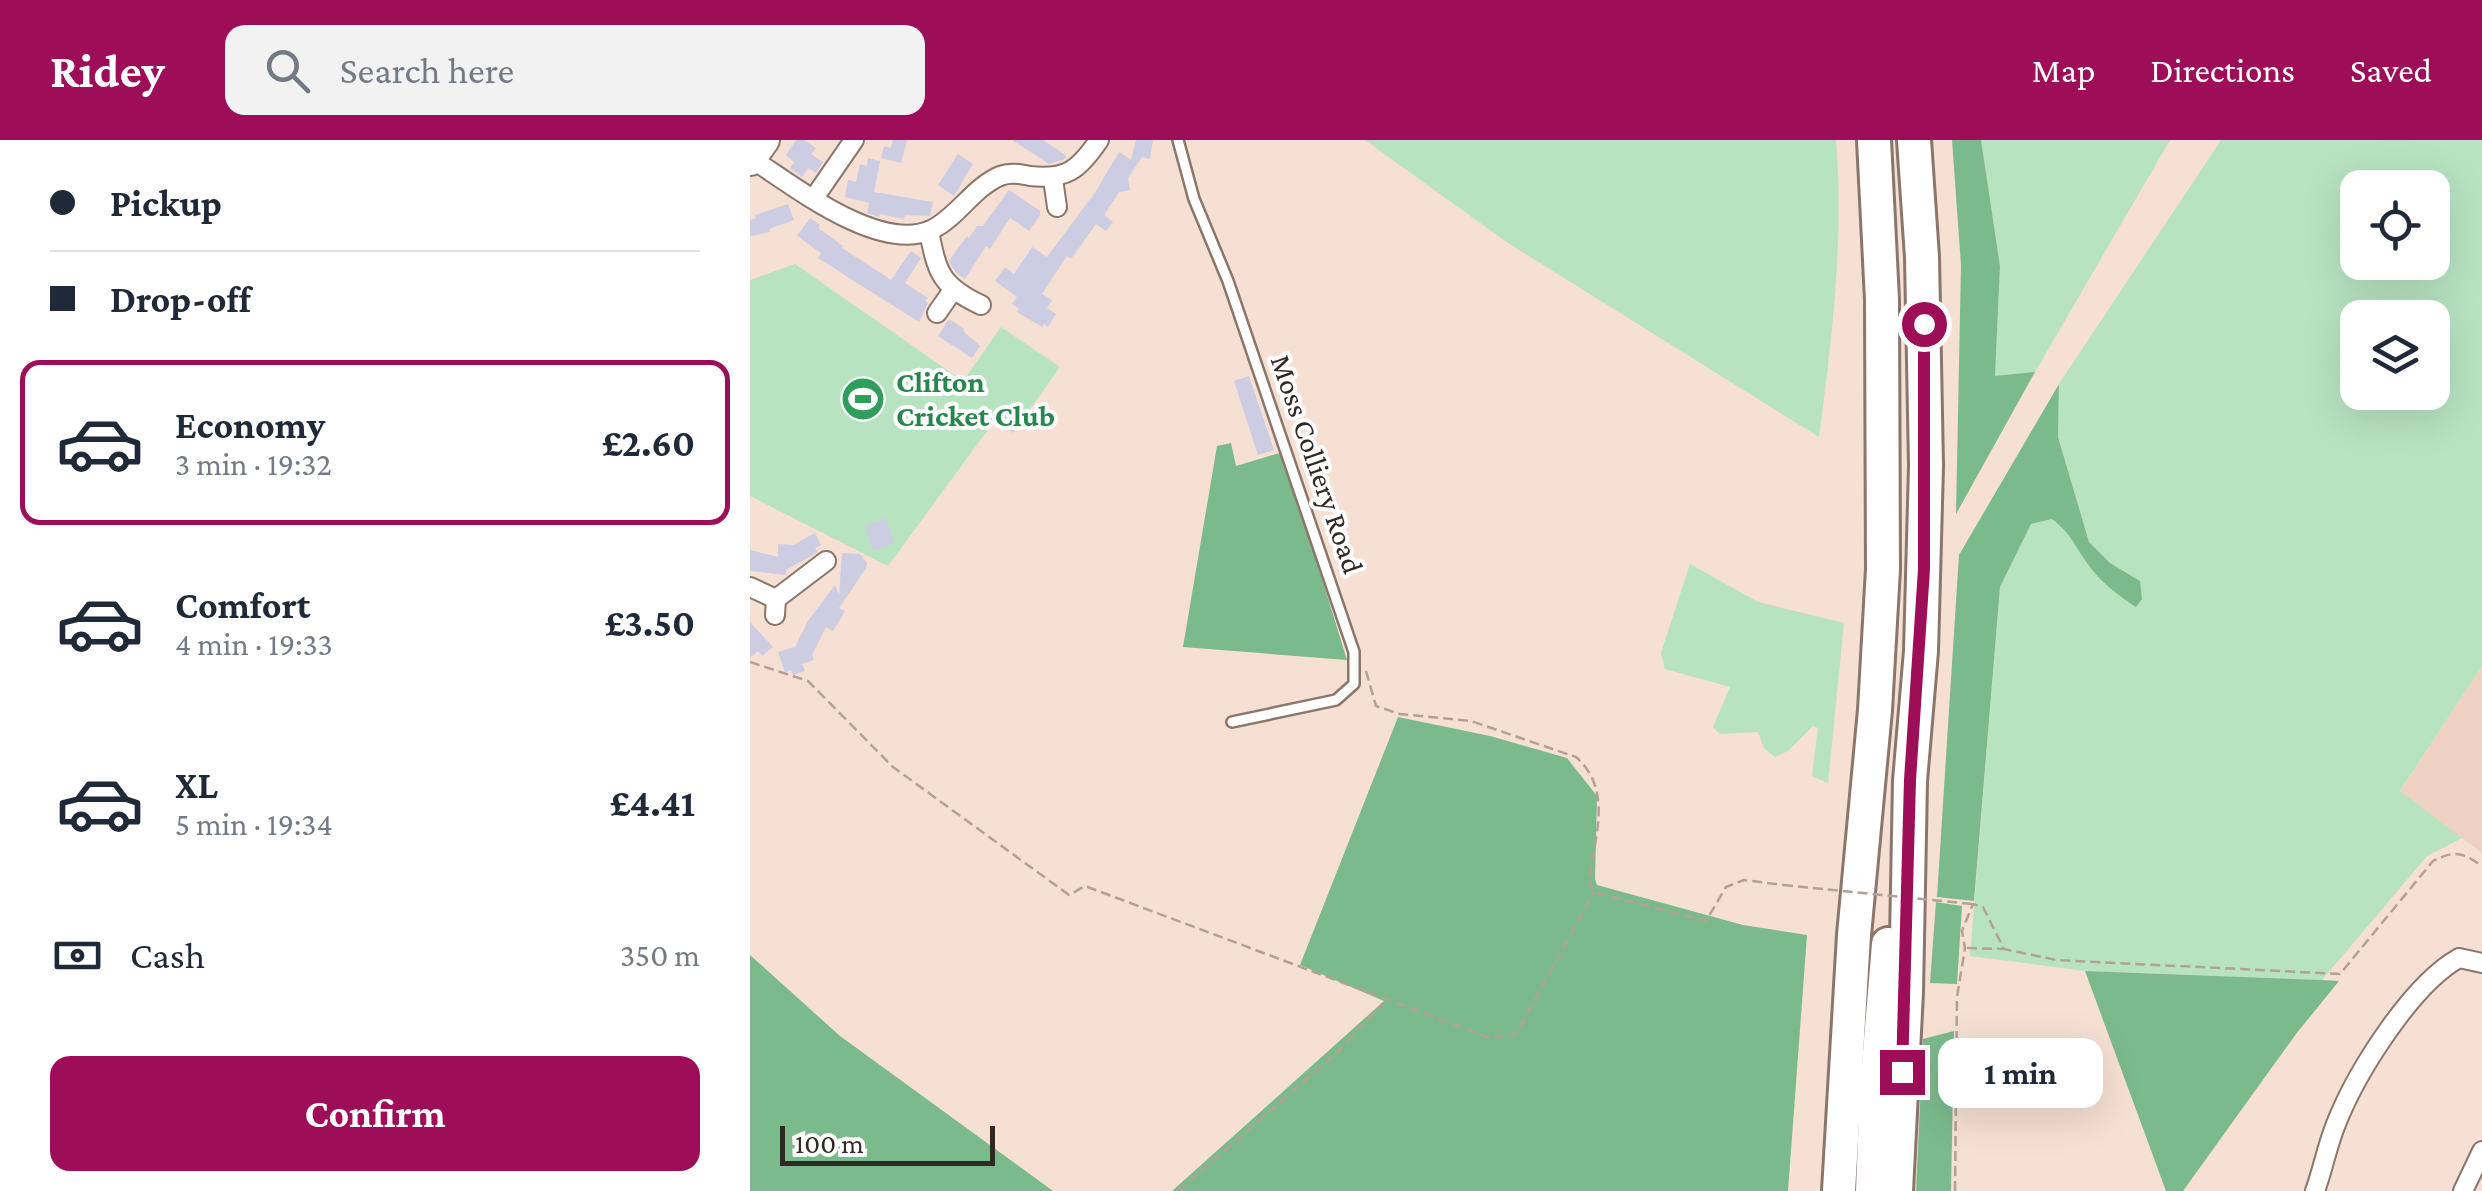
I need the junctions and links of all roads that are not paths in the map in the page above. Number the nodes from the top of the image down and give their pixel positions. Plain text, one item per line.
1 (854, 140) edge
2 (1099, 140) edge
3 (1178, 140) edge
4 (1874, 140) edge
5 (1914, 140) edge
6 (756, 153) edge
7 (1053, 179) junction
8 (814, 198) junction
9 (1057, 207) dead end
10 (928, 231) junction
11 (953, 290) junction
12 (981, 305) dead end
13 (936, 313) dead end
14 (826, 561) dead end
15 (750, 587) edge
16 (1232, 722) dead end
17 (1910, 780) junction
18 (1854, 936) junction
19 (2482, 963) edge
20 (2482, 1151) edge
21 (1817, 1191) edge
22 (1839, 1191) edge
23 (1872, 1191) edge
24 (1896, 1191) edge
25 (2315, 1191) edge
26 (2463, 1191) edge

1 - 8 street
2 - 7 street
3 - 16 lane, Moss Colliery Road
4 - 18 highway
5 - 17 highway
6 - 8 street
7 - 9 street
7 - 10 street
8 - 10 street
10 - 11 street
11 - 12 street
11 - 13 street
14 - 15 street
17 - 23 highway
17 - 24 highway
18 - 21 highway
18 - 22 highway
19 - 25 street
20 - 26 street

